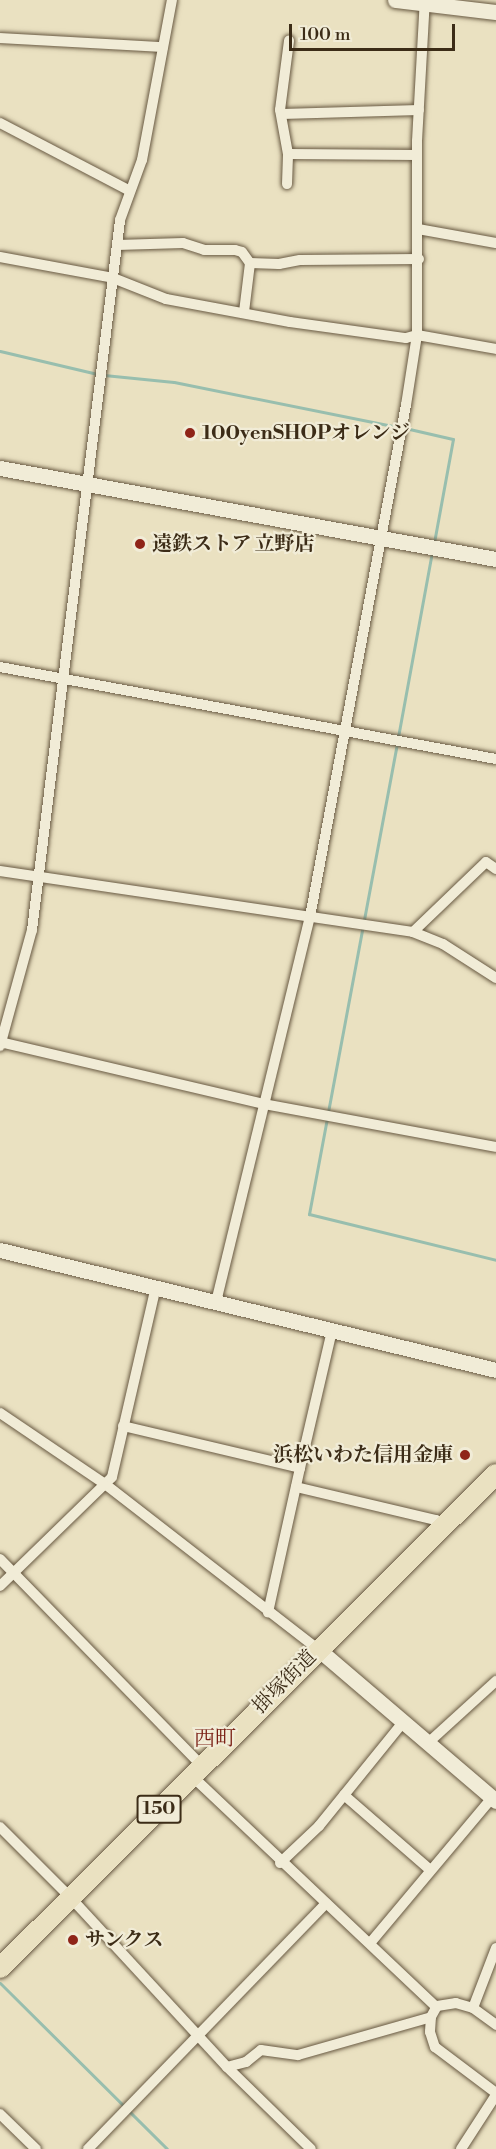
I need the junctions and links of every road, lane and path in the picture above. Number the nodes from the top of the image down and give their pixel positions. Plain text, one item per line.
1 (172, 0) edge
2 (395, 0) edge
3 (424, 2) edge
4 (496, 12) edge
5 (0, 38) edge
6 (288, 41) dead end
7 (163, 47) junction
8 (419, 110) junction
9 (282, 114) junction
10 (0, 123) edge
11 (288, 154) junction
12 (417, 155) junction
13 (287, 184) dead end
14 (128, 190) junction
15 (418, 229) junction
16 (496, 243) edge
17 (117, 245) junction
18 (0, 257) edge
19 (419, 259) junction
20 (250, 263) junction
21 (113, 278) junction
22 (244, 312) junction
23 (417, 335) junction
24 (496, 349) edge
25 (0, 468) edge
26 (88, 484) junction
27 (381, 538) junction
28 (496, 560) edge
29 (0, 667) edge
30 (62, 678) junction
31 (346, 731) junction
32 (496, 759) edge
33 (496, 869) edge
34 (0, 871) edge
35 (36, 878) junction
36 (310, 916) junction
37 (413, 932) junction
38 (496, 978) edge
39 (0, 1044) edge
40 (264, 1104) junction
41 (496, 1147) edge
42 (0, 1250) edge
43 (156, 1287) junction
44 (216, 1302) junction
45 (332, 1330) junction
46 (496, 1370) edge
47 (0, 1413) edge
48 (123, 1426) junction
49 (300, 1468) junction
50 (496, 1474) edge
51 (105, 1484) junction
52 (296, 1487) junction
53 (442, 1527) junction
54 (0, 1559) edge
55 (13, 1573) junction
56 (0, 1586) edge
57 (268, 1612) junction
58 (318, 1649) junction
59 (496, 1681) edge
60 (404, 1720) junction
61 (429, 1742) junction
62 (197, 1771) junction
63 (344, 1796) junction
64 (494, 1799) edge
65 (0, 1827) edge
66 (280, 1863) junction
67 (429, 1869) junction
68 (71, 1898) junction
69 (326, 1903) junction
70 (371, 1942) junction
71 (496, 1948) edge
72 (0, 1968) edge
73 (473, 2008) junction
74 (433, 2012) junction
75 (496, 2025) edge
76 (197, 2034) junction
77 (227, 2067) junction
78 (496, 2094) edge
79 (0, 2114) edge
80 (36, 2149) edge
81 (88, 2149) edge
82 (311, 2149) edge
83 (461, 2149) edge

1 - 7 street
2 - 3 street
3 - 4 street
3 - 8 street
5 - 7 street
6 - 9 street
7 - 14 street
8 - 9 street
8 - 12 street
9 - 11 street
10 - 14 street
11 - 12 street
11 - 13 street
12 - 15 street
14 - 17 street
15 - 16 street
15 - 19 street
17 - 20 street
17 - 21 street
18 - 21 street
19 - 20 street
19 - 23 street
20 - 22 street
21 - 22 street
21 - 26 street
22 - 23 street
23 - 24 street
23 - 27 street
25 - 26 street
26 - 27 street
26 - 30 street
27 - 28 street
27 - 31 street
29 - 30 street
30 - 31 street
30 - 35 street
31 - 32 street
31 - 36 street
33 - 37 street
34 - 35 street
35 - 36 street
35 - 39 street
36 - 37 street
36 - 40 street
37 - 38 street
39 - 40 street
40 - 41 street
40 - 44 street
42 - 43 street
43 - 44 street
43 - 48 street
44 - 45 street
45 - 46 street
45 - 49 street
47 - 51 street
48 - 49 street
48 - 51 street
49 - 52 street
50 - 53 highway, 掛塚街道 / 150
51 - 55 street
51 - 57 street
52 - 53 street
52 - 57 street
53 - 58 highway, 掛塚街道 / 150
54 - 55 street
55 - 56 street
55 - 62 street
57 - 58 street
58 - 60 street
58 - 62 highway, 掛塚街道 / 150
59 - 61 street
60 - 61 street
60 - 63 street
61 - 64 street
62 - 66 street
62 - 68 highway, 掛塚街道 / 150
63 - 66 street
63 - 67 street
64 - 67 street
65 - 68 street
66 - 69 street
67 - 70 street
68 - 72 highway, 掛塚街道 / 150
68 - 76 street
69 - 70 street
69 - 76 street
70 - 74 street
71 - 73 street
73 - 74 street
73 - 75 street
74 - 77 street
74 - 78 street
76 - 77 street
76 - 81 street
77 - 82 street
78 - 83 street
79 - 80 street

